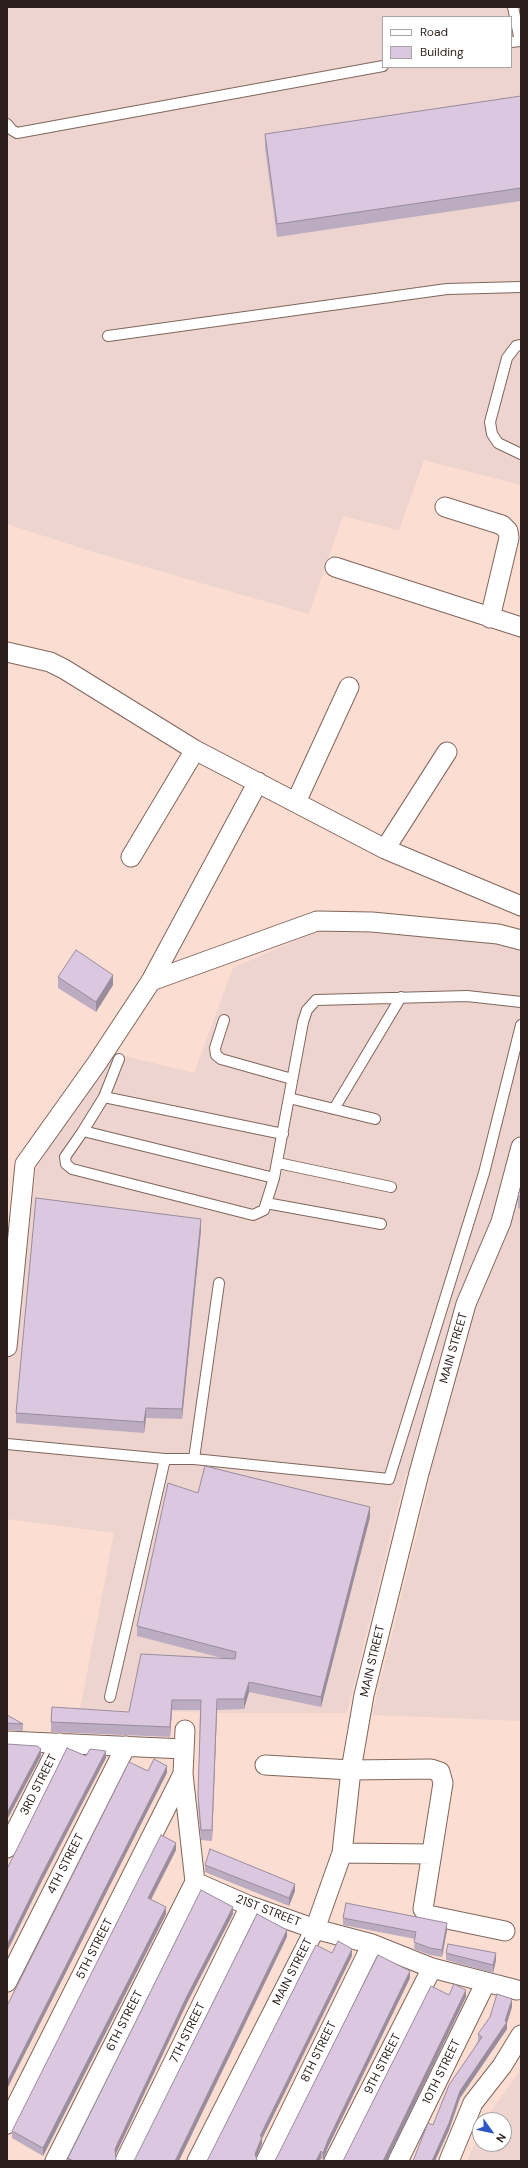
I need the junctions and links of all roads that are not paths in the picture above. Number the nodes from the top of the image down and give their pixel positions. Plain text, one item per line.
1 (513, 7) edge
2 (517, 41) edge
3 (382, 66) edge
4 (7, 124) edge
5 (521, 287) edge
6 (108, 336) dead end
7 (521, 346) edge
8 (521, 454) edge
9 (445, 507) dead end
10 (514, 531) edge
11 (335, 567) dead end
12 (490, 618) junction
13 (521, 627) edge
14 (7, 652) edge
15 (349, 687) dead end
16 (195, 750) junction
17 (447, 752) dead end
18 (258, 782) junction
19 (296, 802) junction
20 (385, 849) junction
21 (131, 857) dead end
22 (521, 906) edge
23 (521, 940) edge
24 (151, 981) junction
25 (401, 996) junction
26 (521, 1002) edge
27 (224, 1020) dead end
28 (521, 1025) edge
29 (119, 1059) dead end
30 (292, 1079) junction
31 (104, 1097) junction
32 (289, 1098) junction
33 (334, 1109) junction
34 (375, 1119) dead end
35 (83, 1131) junction
36 (283, 1134) junction
37 (521, 1147) edge
38 (278, 1163) junction
39 (274, 1178) junction
40 (391, 1187) dead end
41 (266, 1203) junction
42 (381, 1224) dead end
43 (219, 1283) dead end
44 (7, 1347) edge
45 (7, 1444) edge
46 (165, 1459) junction
47 (194, 1459) junction
48 (110, 1697) dead end
49 (185, 1730) dead end
50 (7, 1741) edge
51 (60, 1743) junction
52 (126, 1746) junction
53 (184, 1749) junction
54 (265, 1765) dead end
55 (352, 1770) junction
56 (183, 1774) junction
57 (7, 1848) edge
58 (342, 1853) junction
59 (432, 1854) junction
60 (195, 1882) junction
61 (250, 1906) junction
62 (315, 1929) junction
63 (505, 1931) dead end
64 (372, 1944) junction
65 (432, 1968) junction
66 (7, 1982) edge
67 (486, 1982) junction
68 (516, 1990) dead end
69 (521, 2035) edge
70 (7, 2124) edge
71 (55, 2161) edge
72 (125, 2161) edge
73 (197, 2161) edge
74 (266, 2161) edge
75 (334, 2161) edge
76 (398, 2161) edge
77 (449, 2161) edge

1 - 2 lane
3 - 4 lane
5 - 6 lane
7 - 8 lane
9 - 10 street
10 - 12 street
11 - 12 street
12 - 13 street
14 - 16 street
15 - 19 street
16 - 18 street
16 - 21 street
17 - 20 street
18 - 19 street
18 - 24 street
19 - 20 street
20 - 22 street
23 - 24 street
24 - 44 street
25 - 26 lane
25 - 30 lane
25 - 33 lane
27 - 30 lane
28 - 47 lane
29 - 31 lane
30 - 32 lane
31 - 35 lane
31 - 36 lane
32 - 33 lane
32 - 36 lane
33 - 34 lane
35 - 39 lane
35 - 41 lane
36 - 38 lane
37 - 55 street, MAIN STREET
38 - 39 lane
38 - 40 lane
39 - 41 lane
41 - 42 lane
43 - 47 lane
45 - 46 lane
46 - 47 lane
46 - 48 lane
49 - 53 street
50 - 51 street
51 - 52 street
51 - 57 street, 3RD STREET
52 - 53 street
52 - 66 street, 4TH STREET
53 - 56 street
54 - 55 street
55 - 58 street, MAIN STREET
55 - 59 street
56 - 60 street
56 - 70 street, 5TH STREET
58 - 59 street
58 - 62 street, MAIN STREET
59 - 63 street
60 - 61 street, 21ST STREET
60 - 71 street, 6TH STREET
61 - 62 street, 21ST STREET
61 - 72 street, 7TH STREET
62 - 64 street, 21ST STREET
62 - 73 street, MAIN STREET
64 - 65 street, 21ST STREET
64 - 74 street, 8TH STREET
65 - 67 street, 21ST STREET
65 - 75 street, 9TH STREET
67 - 68 street, 21ST STREET
67 - 76 street, 10TH STREET
69 - 77 street

